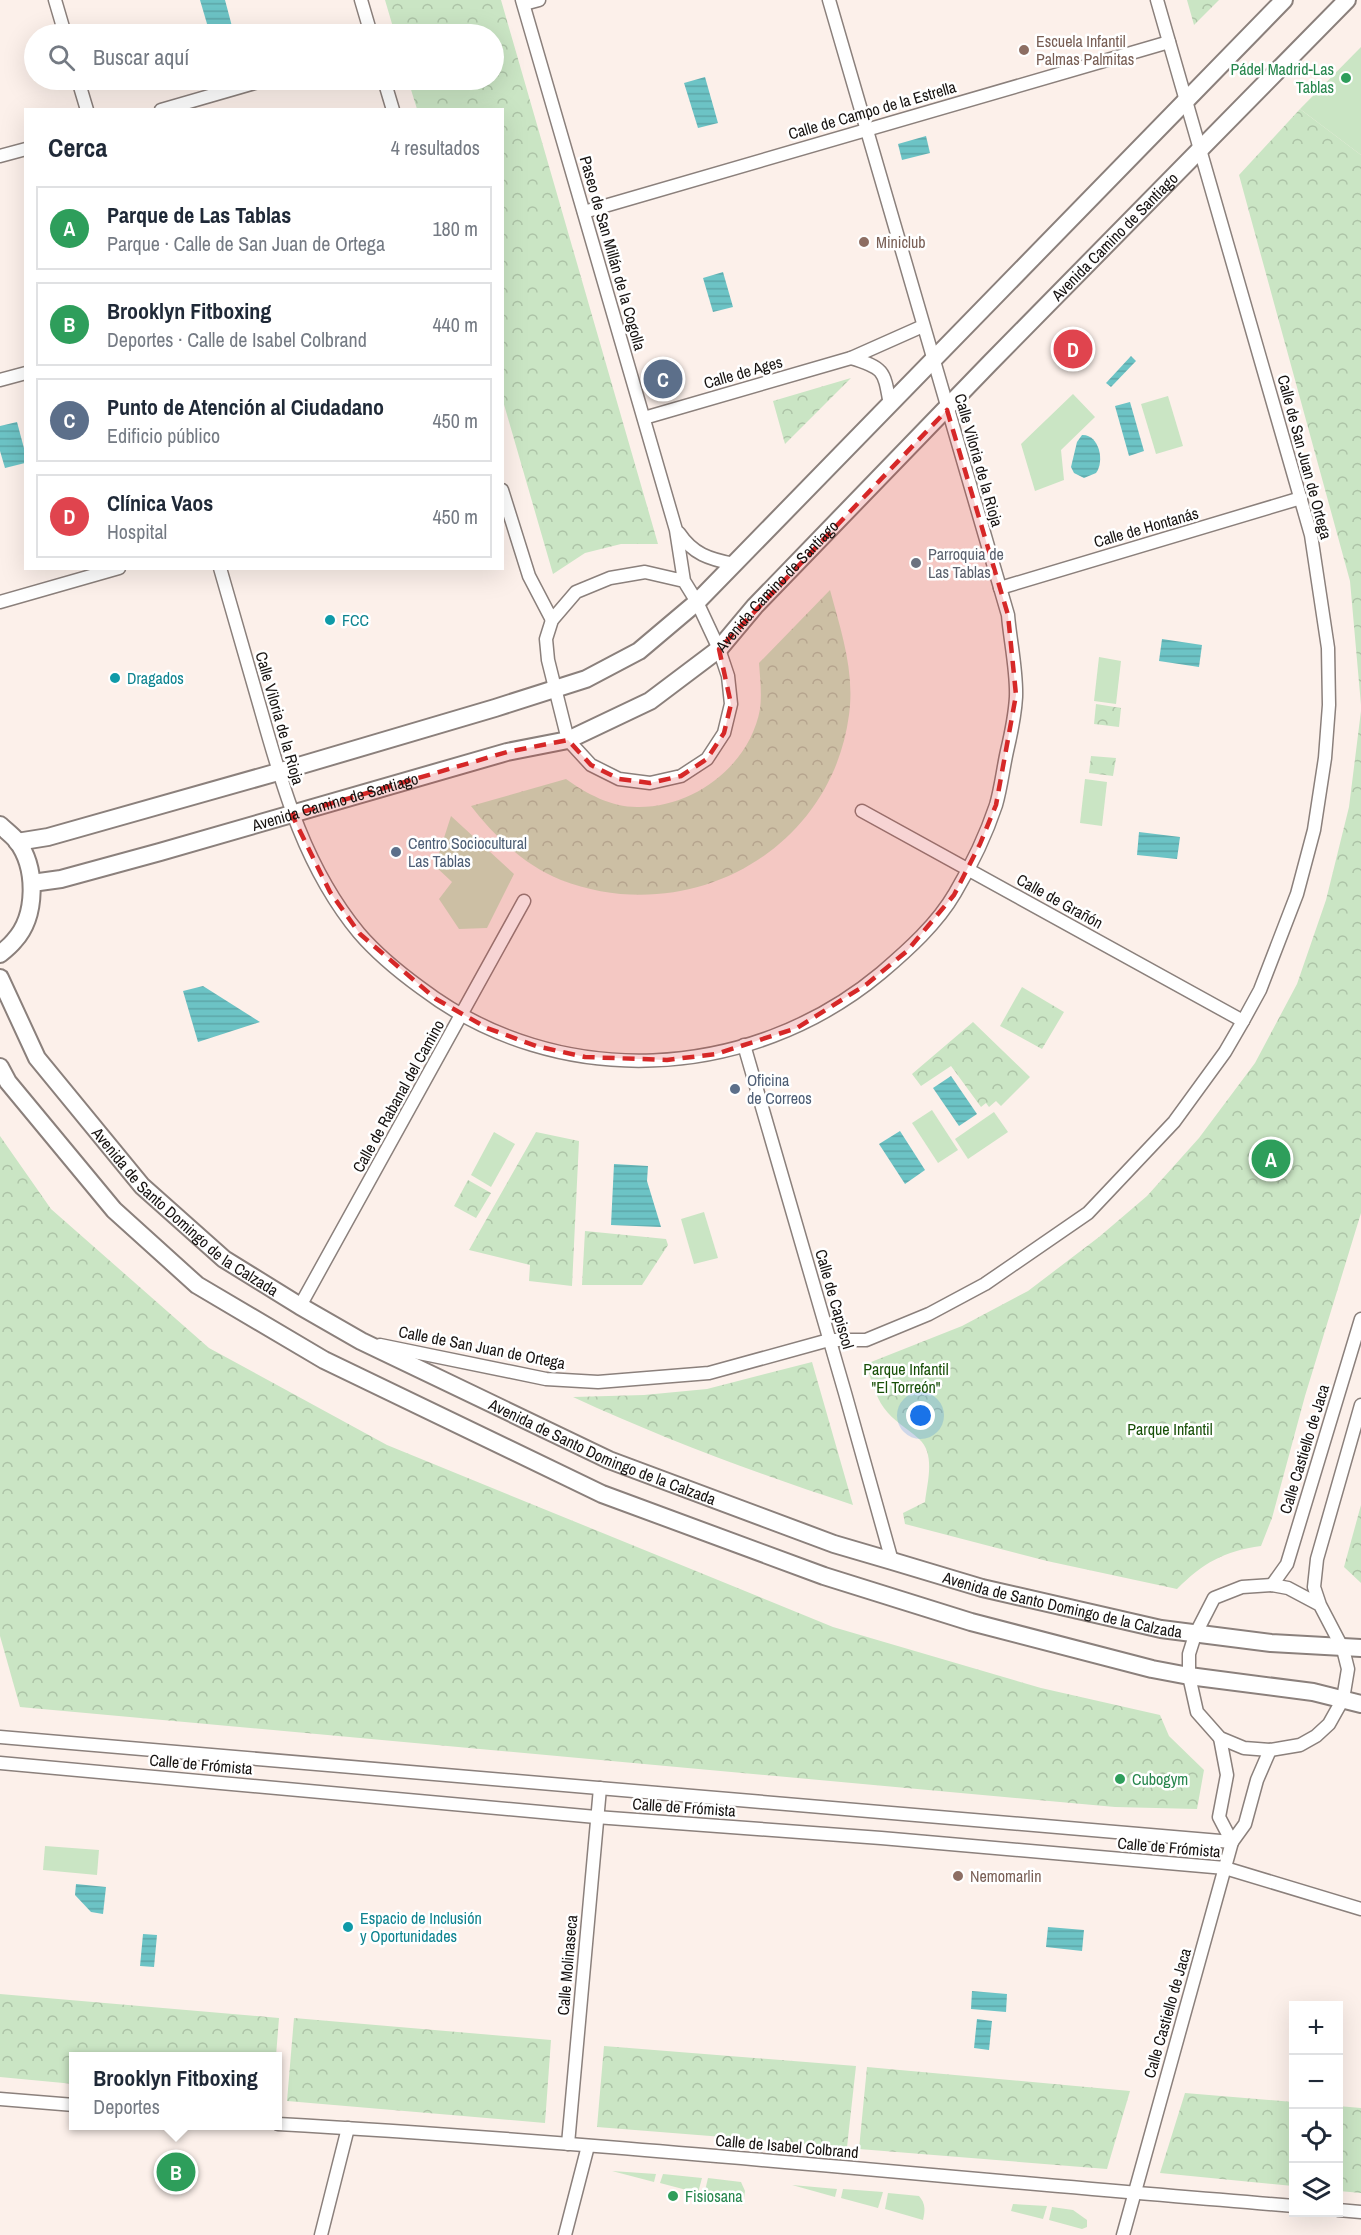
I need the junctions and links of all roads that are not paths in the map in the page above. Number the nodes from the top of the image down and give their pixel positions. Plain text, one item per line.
1 (55, 0) edge
2 (361, 0) edge
3 (539, 0) edge
4 (829, 0) edge
5 (1157, 0) edge
6 (1284, 0) edge
7 (1347, 0) edge
8 (523, 2) edge
9 (62, 24) edge
10 (368, 24) edge
11 (1170, 42) junction
12 (81, 90) edge
13 (230, 90) edge
14 (387, 90) edge
15 (1186, 100) junction
16 (86, 108) edge
17 (168, 108) edge
18 (392, 108) edge
19 (866, 129) junction
20 (1201, 149) junction
21 (24, 150) edge
22 (0, 156) edge
23 (584, 212) junction
24 (923, 326) junction
25 (851, 358) junction
26 (933, 360) junction
27 (24, 374) edge
28 (0, 380) edge
29 (890, 405) junction
30 (947, 410) junction
31 (644, 418) junction
32 (504, 496) edge
33 (1301, 498) junction
34 (676, 530) junction
35 (734, 564) junction
36 (112, 570) edge
37 (221, 570) edge
38 (684, 581) junction
39 (1000, 588) junction
40 (0, 602) edge
41 (697, 602) junction
42 (552, 620) junction
43 (719, 649) junction
44 (555, 689) junction
45 (568, 740) junction
46 (278, 772) junction
47 (861, 811) dead end
48 (292, 814) junction
49 (0, 825) edge
50 (17, 842) junction
51 (967, 870) junction
52 (32, 883) junction
53 (524, 901) dead end
54 (0, 954) edge
55 (0, 978) edge
56 (462, 1015) junction
57 (1243, 1021) junction
58 (744, 1046) junction
59 (0, 1067) edge
60 (300, 1306) junction
61 (1361, 1319) edge
62 (829, 1340) junction
63 (361, 1341) junction
64 (1361, 1407) edge
65 (892, 1562) junction
66 (1272, 1585) junction
67 (1320, 1605) junction
68 (1195, 1635) junction
69 (1361, 1648) edge
70 (1343, 1649) junction
71 (1189, 1676) junction
72 (1343, 1699) junction
73 (1361, 1704) edge
74 (0, 1737) edge
75 (1220, 1738) junction
76 (1270, 1750) junction
77 (0, 1762) edge
78 (600, 1788) junction
79 (596, 1817) junction
80 (1232, 1842) junction
81 (1225, 1868) junction
82 (1361, 1909) edge
83 (0, 2099) edge
84 (69, 2105) edge
85 (282, 2124) edge
86 (348, 2128) junction
87 (568, 2144) junction
88 (588, 2146) junction
89 (1135, 2193) junction
90 (1289, 2206) edge
91 (1343, 2210) edge
92 (1361, 2212) edge
93 (321, 2235) edge
94 (565, 2235) edge
95 (1123, 2235) edge

1 - 9 street
2 - 10 street
3 - 8 street
4 - 19 street, Calle Viloria de la Rioja
5 - 11 street, Calle de San Juan de Ortega
6 - 15 street
7 - 20 street, Avenida Camino de Santiago
8 - 23 street, Paseo de San Millán de la Cogolla
11 - 15 street, Calle de San Juan de Ortega
11 - 19 street, Calle de Campo de la Estrella
12 - 16 street
13 - 17 street
14 - 18 street
15 - 20 street, Calle de San Juan de Ortega
15 - 26 street
19 - 23 street, Calle de Campo de la Estrella
19 - 24 street, Calle Viloria de la Rioja
20 - 30 street, Avenida Camino de Santiago
20 - 33 street, Calle de San Juan de Ortega
21 - 22 street
23 - 31 street, Paseo de San Millán de la Cogolla
24 - 25 street, Calle de Ages
24 - 26 street, Calle Viloria de la Rioja
25 - 29 street
25 - 31 street, Calle de Ages
26 - 29 street
26 - 30 street, Calle Viloria de la Rioja
27 - 28 street
29 - 35 street
30 - 39 street, Calle Viloria de la Rioja
30 - 43 street, Avenida Camino de Santiago
31 - 34 street, Paseo de San Millán de la Cogolla
32 - 42 street
33 - 39 street, Calle de Hontanás
33 - 57 street, Calle de San Juan de Ortega
34 - 35 street
34 - 38 street, Paseo de San Millán de la Cogolla
35 - 41 street
36 - 40 street
37 - 46 street, Calle Viloria de la Rioja
38 - 41 street
38 - 42 street
39 - 51 street, Calle Viloria de la Rioja
41 - 43 street
41 - 44 street
42 - 44 street
43 - 45 street, Avenida Camino de Santiago
43 - 45 street
44 - 45 street
44 - 46 street
45 - 48 street, Avenida Camino de Santiago
46 - 48 street, Calle Viloria de la Rioja
46 - 50 street
47 - 51 street, Calle de Grañón
48 - 52 street, Avenida Camino de Santiago
48 - 56 street, Calle Viloria de la Rioja
49 - 50 street
50 - 52 street
51 - 57 street, Calle de Grañón
51 - 58 street, Calle Viloria de la Rioja
52 - 54 street
53 - 56 street, Calle de Rabanal del Camino
55 - 60 street, Avenida de Santo Domingo de la Calzada
56 - 58 street, Calle Viloria de la Rioja
56 - 60 street, Calle de Rabanal del Camino
57 - 62 street, Calle de San Juan de Ortega
58 - 62 street, Calle de Capiscol
59 - 71 street, Avenida de Santo Domingo de la Calzada
60 - 63 street, Avenida de Santo Domingo de la Calzada
61 - 66 street, Calle Castiello de Jaca
62 - 63 street, Calle de San Juan de Ortega
62 - 65 street, Calle de Capiscol
63 - 65 street, Avenida de Santo Domingo de la Calzada
64 - 67 street
65 - 68 street, Avenida de Santo Domingo de la Calzada
66 - 67 street
66 - 68 street
67 - 70 street
68 - 70 street, Avenida de Santo Domingo de la Calzada
68 - 71 street
69 - 70 street, Avenida de Santo Domingo de la Calzada
70 - 72 street
71 - 72 street, Avenida de Santo Domingo de la Calzada
71 - 75 street
72 - 73 street, Avenida de Santo Domingo de la Calzada
72 - 76 street
74 - 78 street, Calle de Frómista
75 - 76 street
75 - 80 street
76 - 80 street, Calle Castiello de Jaca
77 - 79 street, Calle de Frómista
78 - 79 street, Calle Molinaseca
78 - 80 street, Calle de Frómista
79 - 81 street, Calle de Frómista
79 - 87 street, Calle Molinaseca
80 - 81 street, Calle Castiello de Jaca
81 - 82 street, Calle de Frómista
81 - 89 street, Calle Castiello de Jaca
83 - 84 street
85 - 86 street, Calle de Isabel Colbrand
86 - 87 street, Calle de Isabel Colbrand
86 - 93 street
87 - 88 street, Calle de Isabel Colbrand
88 - 89 street, Calle de Isabel Colbrand
88 - 94 street
89 - 90 street, Calle de Isabel Colbrand
89 - 95 street, Calle Castiello de Jaca
91 - 92 street

